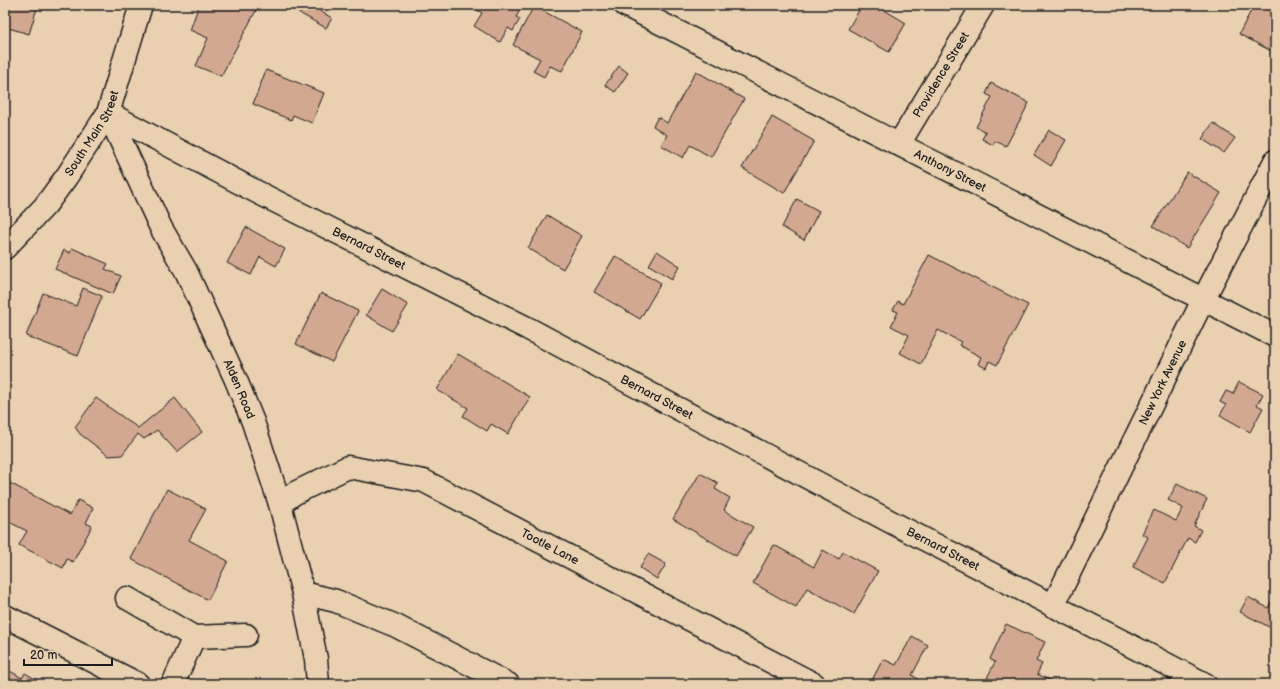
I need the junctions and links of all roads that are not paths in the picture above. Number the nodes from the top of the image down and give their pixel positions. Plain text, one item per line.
1 (141, 5) edge
2 (625, 5) edge
3 (983, 5) edge
4 (108, 113) junction
5 (899, 144) junction
6 (1275, 161) edge
7 (8, 245) edge
8 (1203, 300) junction
9 (1275, 336) edge
10 (280, 504) junction
11 (303, 593) junction
12 (127, 598) dead end
13 (1053, 606) junction
14 (5, 616) edge
15 (246, 635) dead end
16 (194, 637) junction
17 (138, 684) edge
18 (173, 684) edge
19 (318, 684) edge
20 (508, 684) edge
21 (814, 684) edge
22 (1205, 684) edge

1 - 4 street, South Main Street
2 - 5 street, Anthony Street
3 - 5 street, Providence Street
4 - 7 street, South Main Street
4 - 10 street, Alden Road
4 - 13 street, Bernard Street
5 - 8 street, Anthony Street
6 - 8 street, New York Avenue
8 - 9 street, Anthony Street
8 - 13 street, New York Avenue
10 - 11 street, Alden Road
10 - 21 street, Tootle Lane
11 - 19 street, Alden Road
11 - 20 street
12 - 16 street
13 - 22 street, Bernard Street
14 - 17 street
15 - 16 street
16 - 18 street

